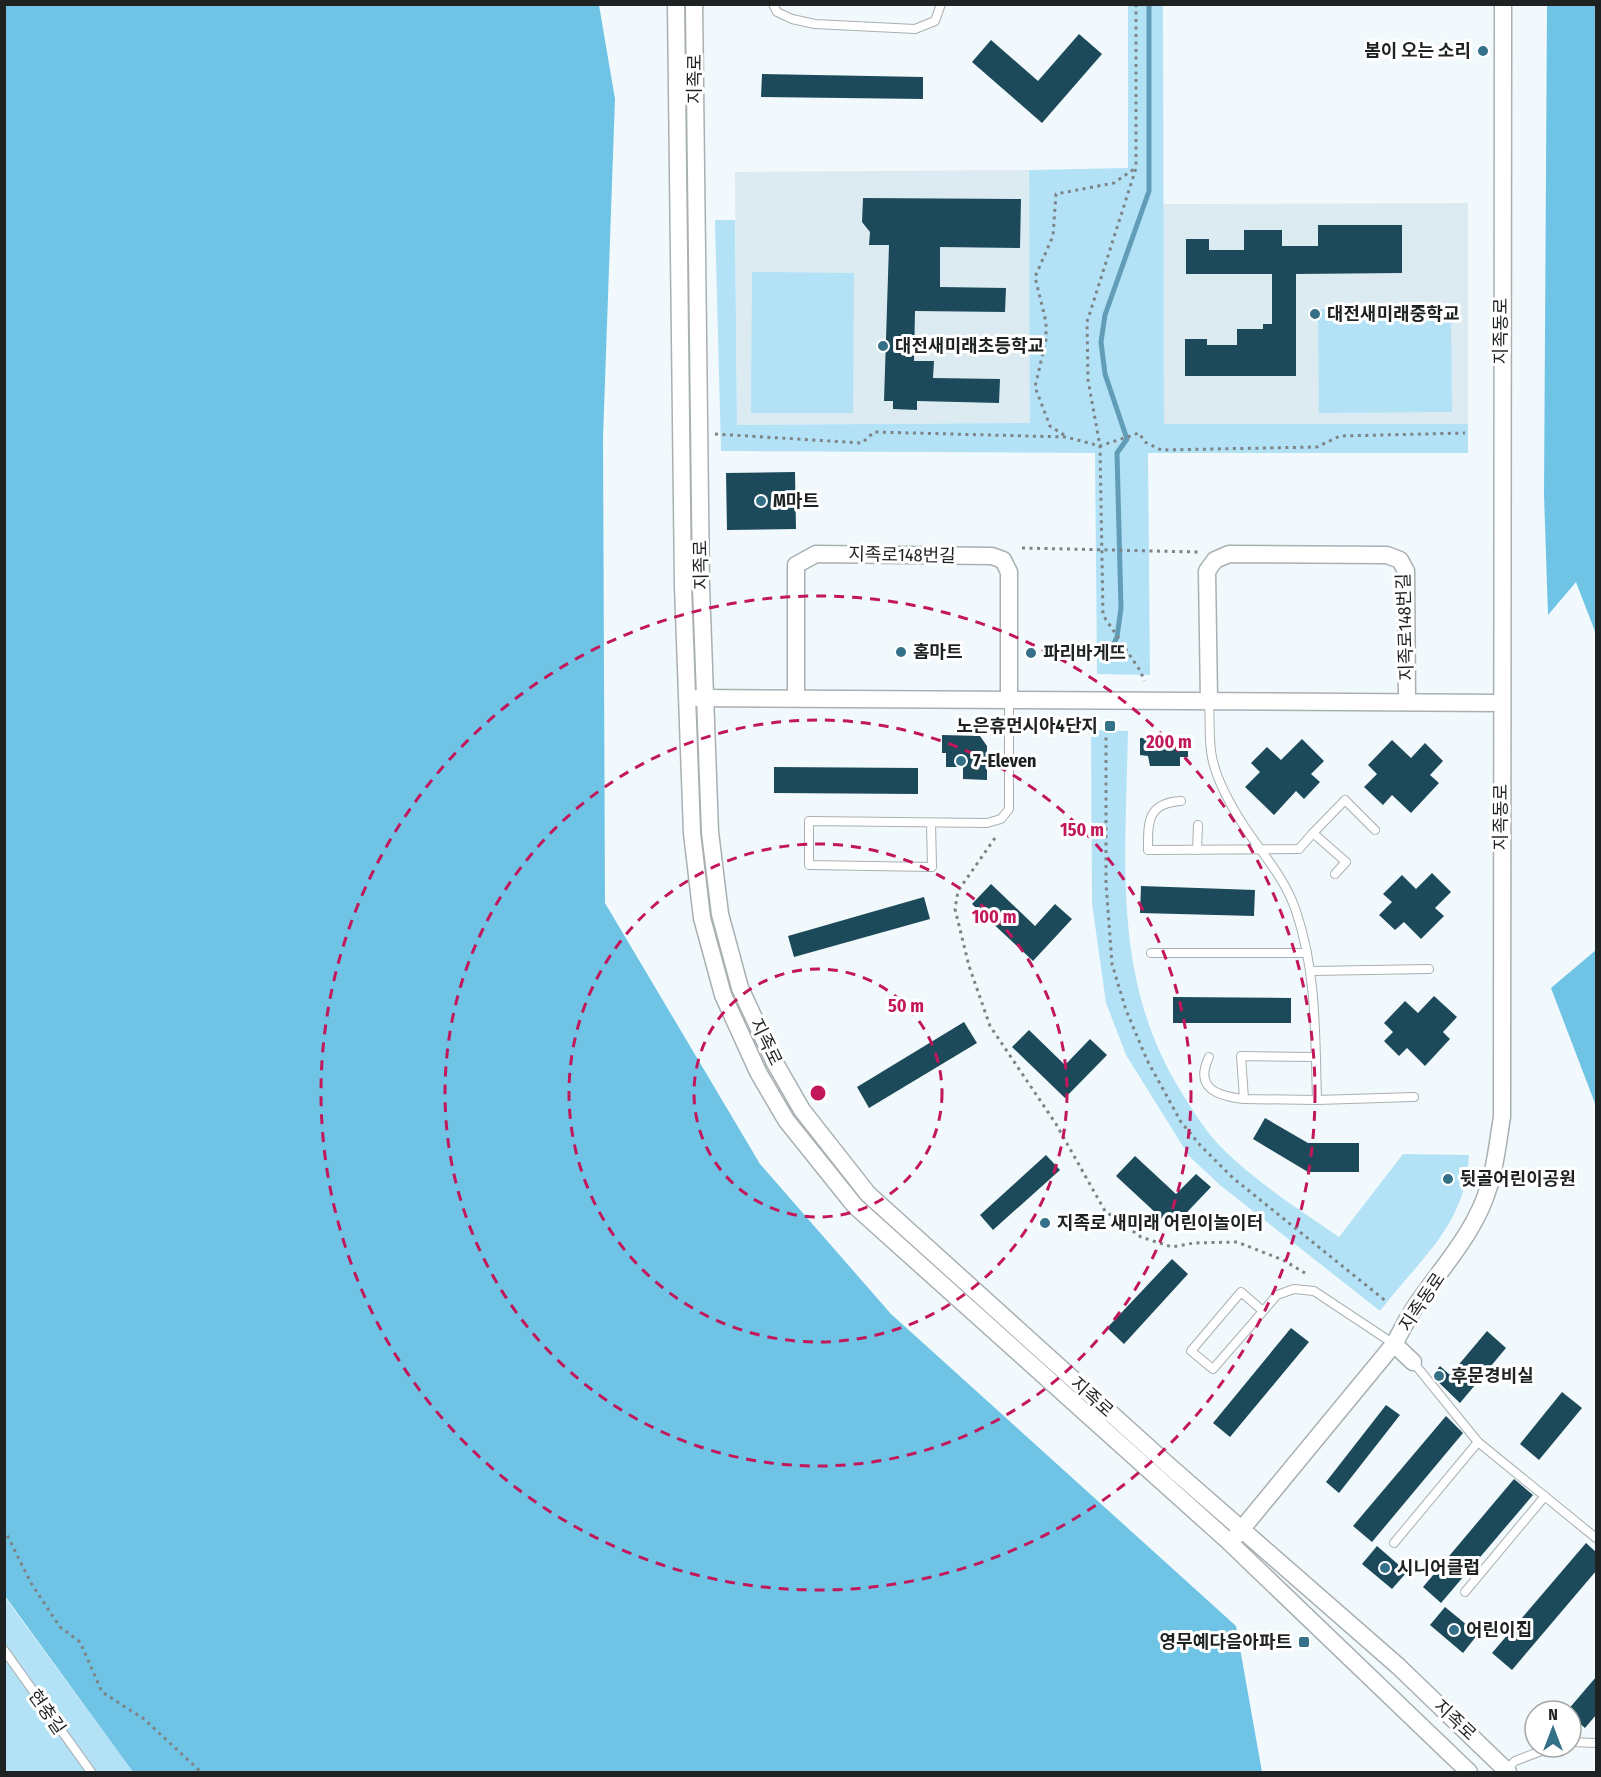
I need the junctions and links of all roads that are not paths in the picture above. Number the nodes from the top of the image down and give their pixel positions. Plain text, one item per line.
1 (676, 4) edge
2 (694, 4) edge
3 (773, 4) edge
4 (941, 4) edge
5 (1503, 4) edge
6 (687, 698) junction
7 (705, 698) junction
8 (796, 698) junction
9 (1009, 700) junction
10 (1209, 701) junction
11 (1407, 702) junction
12 (1501, 703) junction
13 (1181, 801) dead end
14 (931, 823) junction
15 (1198, 825) dead end
16 (1375, 830) dead end
17 (1313, 833) junction
18 (1197, 850) junction
19 (1263, 851) junction
20 (1335, 874) dead end
21 (1151, 952) dead end
22 (1307, 952) junction
23 (1429, 969) dead end
24 (1312, 970) junction
25 (1209, 1057) dead end
26 (1316, 1057) junction
27 (1414, 1097) dead end
28 (1244, 1099) junction
29 (1317, 1100) junction
30 (1263, 1311) junction
31 (1394, 1344) junction
32 (1413, 1362) joint
33 (1478, 1442) junction
34 (1545, 1496) junction
35 (1241, 1529) junction
36 (1596, 1538) edge
37 (1230, 1543) junction
38 (1394, 1543) dead end
39 (1465, 1592) dead end
40 (4, 1650) edge
41 (1523, 1758) edge
42 (1506, 1772) edge
43 (91, 1773) edge
44 (1469, 1773) edge

1 - 6 street, 지족로
2 - 7 street, 지족로
3 - 4 lane
5 - 12 street, 지족동로
6 - 7 street, 지족로148번길
6 - 37 street, 지족로
7 - 8 street, 지족로148번길
7 - 35 street, 지족로
8 - 9 street, 지족로148번길
8 - 9 street, 지족로148번길
9 - 10 street, 지족로148번길
9 - 14 lane
10 - 11 street, 지족로148번길
10 - 11 street, 지족로148번길
10 - 19 lane
11 - 12 street, 지족로148번길
12 - 31 street, 지족동로
13 - 18 lane
14 - 14 lane
15 - 18 lane
16 - 17 lane
17 - 19 lane
17 - 20 lane
18 - 19 lane
19 - 22 lane
21 - 22 lane
22 - 24 lane
23 - 24 lane
24 - 26 lane
25 - 28 lane
26 - 28 lane
26 - 29 lane
27 - 29 lane
28 - 29 lane
30 - 30 lane
30 - 31 lane
31 - 32 street
31 - 35 street, 지족동로
32 - 33 lane
33 - 34 lane
33 - 38 lane
34 - 36 lane
34 - 39 lane
35 - 37 street, 지족동로
35 - 42 street, 지족로
37 - 44 street, 지족로
40 - 43 lane, 현충길
41 - 42 lane

